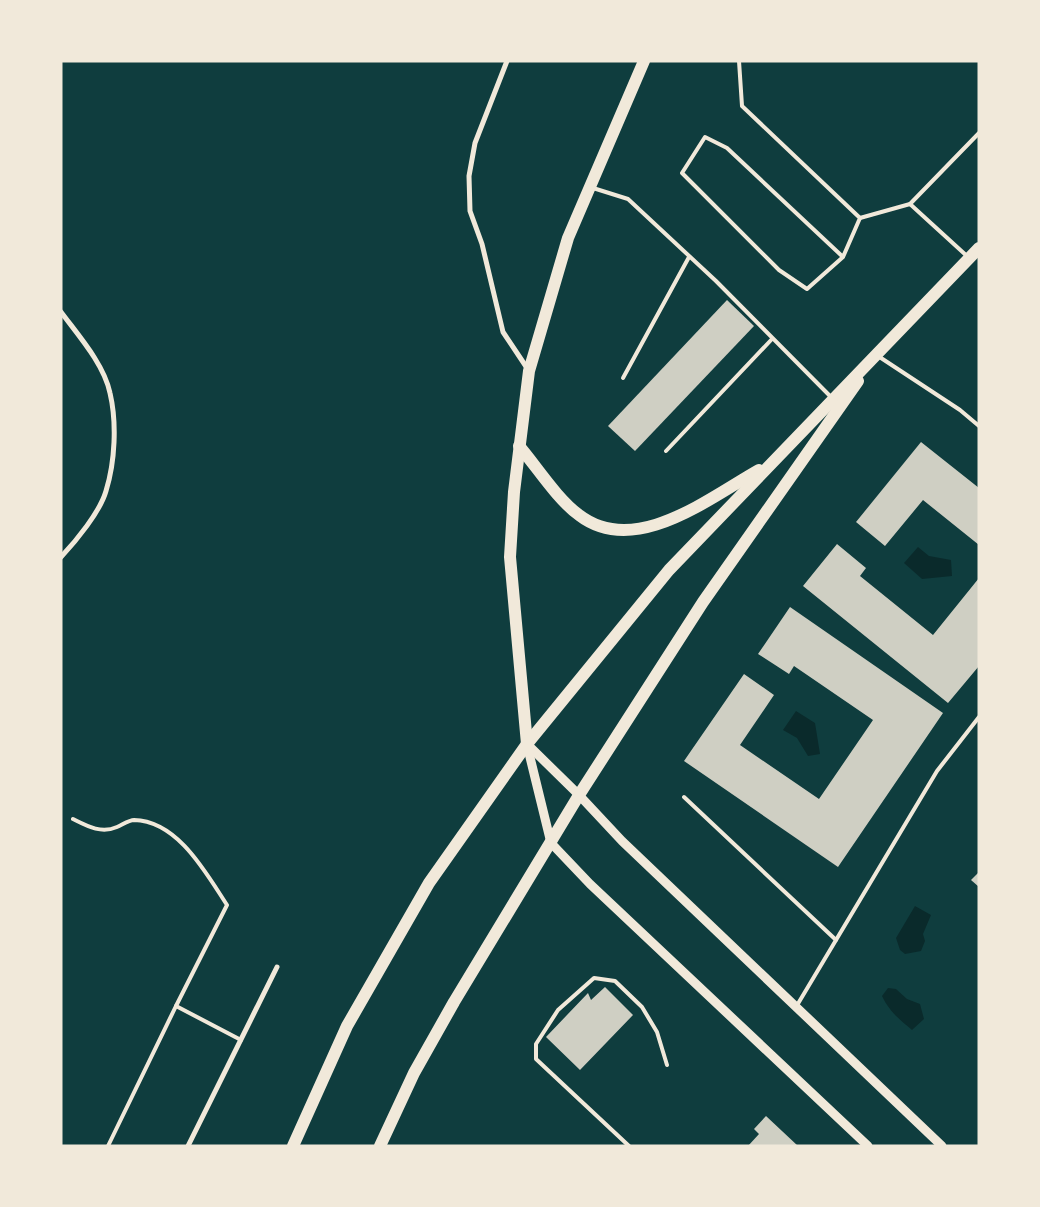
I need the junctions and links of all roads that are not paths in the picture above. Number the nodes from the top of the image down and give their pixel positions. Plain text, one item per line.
1 (507, 61) edge
2 (644, 61) edge
3 (738, 61) edge
4 (979, 134) edge
5 (590, 187) junction
6 (910, 204) junction
7 (860, 218) junction
8 (979, 248) edge
9 (689, 257) junction
10 (843, 257) junction
11 (969, 258) junction
12 (61, 312) edge
13 (772, 339) junction
14 (876, 355) junction
15 (529, 371) junction
16 (623, 378) dead end
17 (833, 398) junction
18 (979, 426) edge
19 (519, 446) junction
20 (666, 451) dead end
21 (772, 463) junction
22 (61, 557) edge
23 (979, 717) edge
24 (527, 744) junction
25 (580, 795) junction
26 (684, 797) dead end
27 (74, 819) dead end
28 (551, 843) junction
29 (836, 940) junction
30 (277, 967) dead end
31 (176, 1006) junction
32 (796, 1007) junction
33 (241, 1040) junction
34 (667, 1065) dead end
35 (939, 1145) edge
36 (108, 1146) edge
37 (188, 1146) edge
38 (293, 1146) edge
39 (380, 1146) edge
40 (629, 1146) edge
41 (868, 1146) edge

1 - 15 street
2 - 5 main road
3 - 7 lane
4 - 6 lane
5 - 9 lane
5 - 15 main road
6 - 7 lane
6 - 11 lane
7 - 10 lane
8 - 11 main road
9 - 13 lane
9 - 16 lane
10 - 10 lane
11 - 14 main road
12 - 22 street
13 - 17 lane
13 - 20 lane
14 - 17 main road
14 - 18 lane
14 - 25 main road
15 - 19 main road
17 - 21 main road
19 - 21 main road
19 - 24 main road
21 - 24 main road
23 - 29 lane
24 - 25 street
24 - 28 street
24 - 38 main road
25 - 28 main road
25 - 32 street
26 - 29 lane
27 - 31 lane
28 - 39 main road
28 - 41 street
29 - 32 lane
30 - 33 street
31 - 33 lane
31 - 36 lane
32 - 35 street
33 - 37 street
34 - 40 lane

